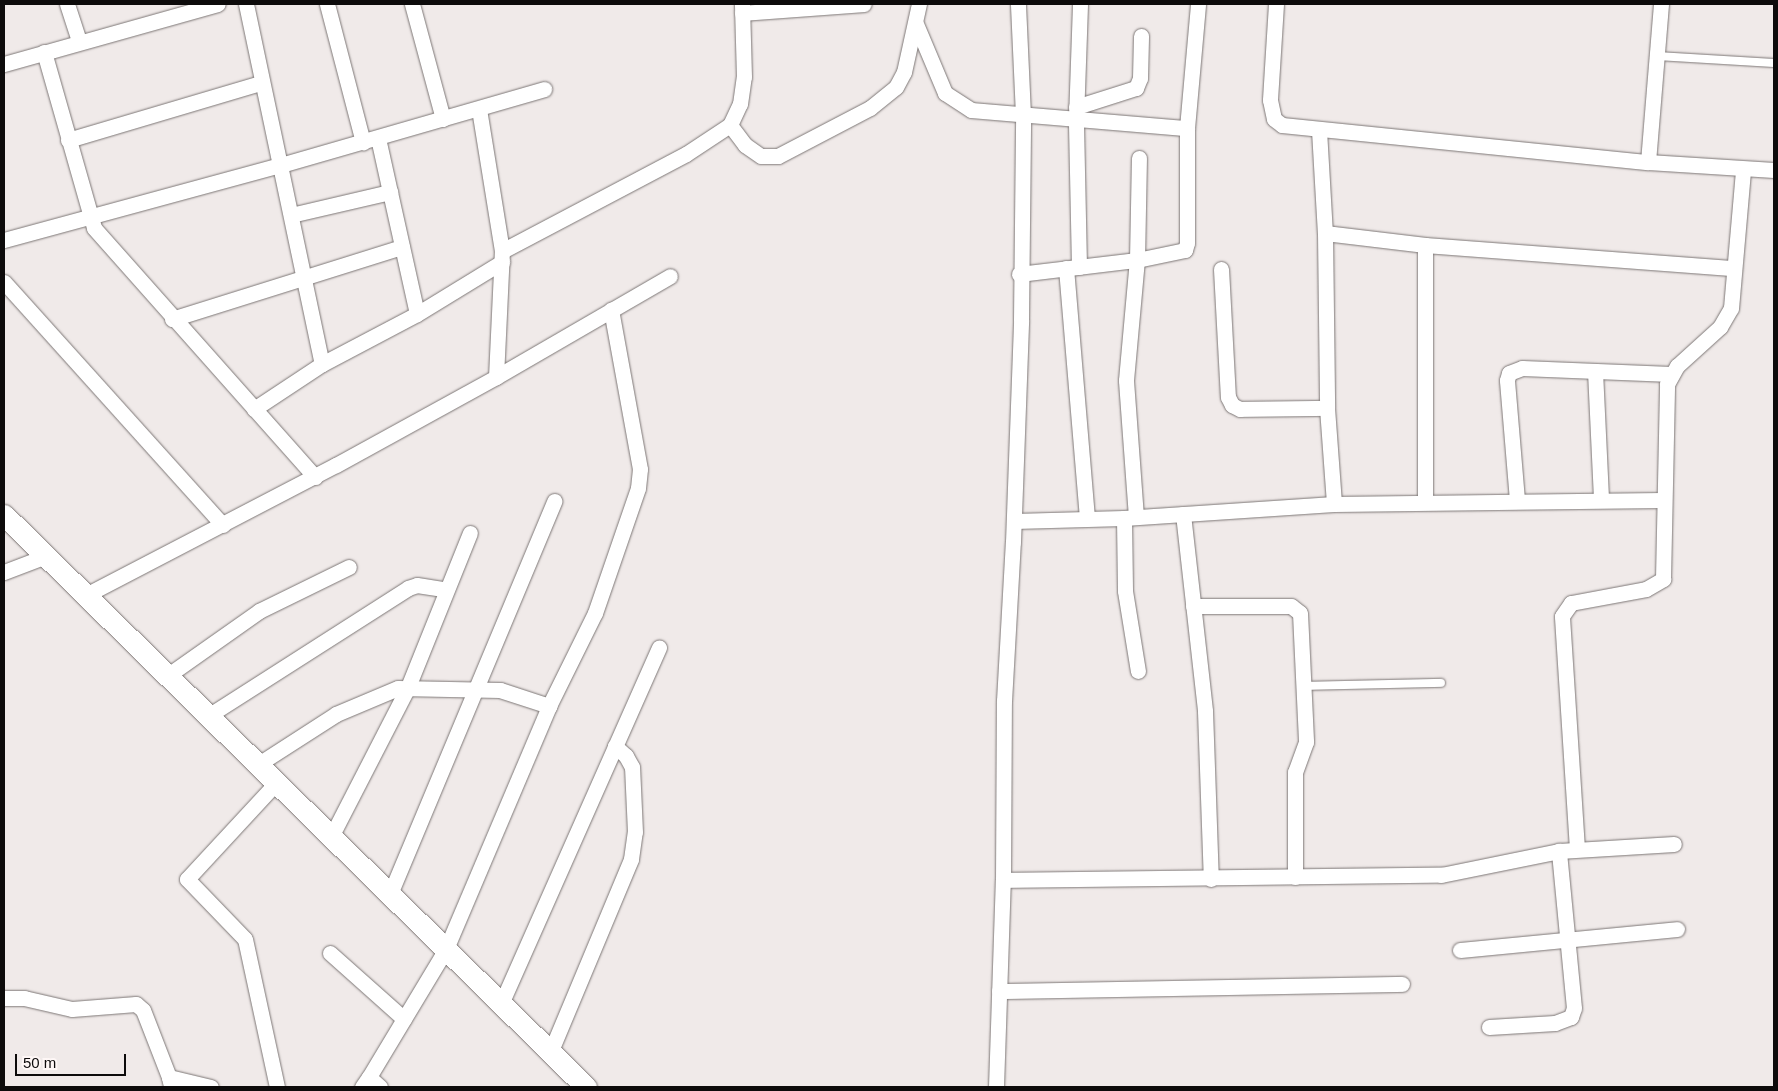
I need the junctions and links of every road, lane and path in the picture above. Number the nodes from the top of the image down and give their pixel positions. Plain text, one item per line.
1 (67, 4) edge
2 (218, 4) edge
3 (246, 4) edge
4 (327, 4) edge
5 (412, 4) edge
6 (864, 4) edge
7 (919, 4) edge
8 (1018, 4) edge
9 (1080, 4) edge
10 (1198, 4) edge
11 (1276, 4) edge
12 (1662, 4) edge
13 (178, 8) edge
14 (742, 8) edge
15 (916, 22) junction
16 (1141, 36) dead end
17 (79, 42) junction
18 (44, 52) junction
19 (1657, 56) junction
20 (4, 64) edge
21 (1774, 64) edge
22 (261, 83) junction
23 (544, 89) dead end
24 (479, 109) junction
25 (1076, 113) junction
26 (1022, 115) junction
27 (443, 119) junction
28 (730, 125) junction
29 (1187, 128) junction
30 (1319, 130) junction
31 (378, 138) junction
32 (68, 140) junction
33 (363, 142) junction
34 (1139, 158) dead end
35 (1648, 162) junction
36 (282, 165) junction
37 (1743, 170) junction
38 (1774, 170) edge
39 (390, 192) junction
40 (290, 215) junction
41 (88, 216) junction
42 (1325, 233) junction
43 (4, 240) edge
44 (1425, 245) junction
45 (402, 247) junction
46 (502, 257) junction
47 (1137, 260) junction
48 (1072, 268) junction
49 (1734, 268) junction
50 (1221, 269) dead end
51 (1019, 274) junction
52 (670, 276) dead end
53 (302, 278) junction
54 (4, 282) edge
55 (612, 310) junction
56 (417, 314) junction
57 (172, 319) junction
58 (322, 364) junction
59 (1595, 371) junction
60 (1671, 374) junction
61 (496, 378) junction
62 (1327, 408) junction
63 (254, 409) junction
64 (315, 477) junction
65 (1601, 498) junction
66 (1517, 500) junction
67 (1664, 500) junction
68 (554, 501) dead end
69 (1425, 501) junction
70 (1334, 504) junction
71 (1182, 514) junction
72 (4, 515) edge
73 (1087, 518) junction
74 (1130, 518) junction
75 (1014, 521) junction
76 (223, 525) junction
77 (470, 533) dead end
78 (46, 556) junction
79 (349, 567) dead end
80 (4, 572) edge
81 (447, 590) junction
82 (84, 596) junction
83 (1193, 606) junction
84 (659, 647) dead end
85 (1138, 671) dead end
86 (167, 676) junction
87 (1441, 683) dead end
88 (408, 686) junction
89 (1304, 686) junction
90 (478, 689) junction
91 (549, 706) junction
92 (208, 716) junction
93 (615, 746) junction
94 (257, 765) junction
95 (276, 783) junction
96 (331, 837) junction
97 (1674, 844) dead end
98 (1577, 849) junction
99 (1559, 851) junction
100 (1295, 877) junction
101 (1212, 879) junction
102 (1003, 880) junction
103 (390, 894) junction
104 (1677, 929) dead end
105 (1568, 940) junction
106 (446, 950) junction
107 (1460, 950) dead end
108 (330, 953) dead end
109 (1402, 984) dead end
110 (999, 991) junction
111 (4, 998) edge
112 (501, 1004) junction
113 (404, 1019) junction
114 (1489, 1028) dead end
115 (550, 1052) junction
116 (170, 1082) edge
117 (370, 1084) edge
118 (211, 1087) edge
119 (277, 1087) edge
120 (586, 1087) edge
121 (996, 1087) edge

1 - 17 street
2 - 13 street
3 - 22 street
4 - 33 street
5 - 27 street
6 - 14 street
7 - 15 street
8 - 26 street
9 - 25 street
10 - 29 street
11 - 30 street
12 - 19 street
13 - 17 street
14 - 28 street
15 - 26 street
15 - 28 street
16 - 25 street
17 - 18 street
18 - 20 street
18 - 32 street
19 - 21 lane
19 - 35 street
22 - 32 street
22 - 36 street
23 - 24 street
24 - 27 street
24 - 46 street
25 - 26 street
25 - 29 street
25 - 48 street
26 - 51 street
27 - 31 street
28 - 46 street
29 - 47 street
30 - 35 street
30 - 42 street
31 - 33 street
31 - 39 street
32 - 41 street
33 - 36 street
34 - 47 street
35 - 37 street
36 - 40 street
36 - 41 street
37 - 38 street
37 - 49 street
39 - 40 street
39 - 45 street
40 - 53 street
41 - 43 street
41 - 57 street
42 - 44 street
42 - 62 street
44 - 49 street
44 - 69 street
45 - 53 street
45 - 56 street
46 - 56 street
46 - 61 street
47 - 48 street
47 - 74 street
48 - 51 street
48 - 73 street
49 - 60 street
50 - 62 street
51 - 75 street
52 - 55 street
53 - 57 street
53 - 58 street
54 - 76 street
55 - 61 street
55 - 91 street
56 - 58 street
57 - 63 street
58 - 63 street
59 - 60 street
59 - 65 street
59 - 66 street
60 - 67 street
61 - 64 street
62 - 70 street
63 - 64 street
64 - 76 street
65 - 66 street
65 - 67 street
66 - 69 street
67 - 98 street
68 - 90 street
69 - 70 street
70 - 71 street
71 - 74 street
71 - 83 street
72 - 78 main road
73 - 74 street
73 - 75 street
74 - 85 street
75 - 102 street
76 - 82 street
77 - 81 street
78 - 80 street
78 - 82 main road
79 - 86 street
81 - 88 street
81 - 92 street
82 - 86 main road
83 - 89 street
83 - 101 street
84 - 93 street
86 - 92 main road
87 - 89 lane
88 - 90 street
88 - 94 street
88 - 96 street
89 - 100 street
90 - 91 street
90 - 103 street
91 - 106 street
92 - 94 main road
93 - 112 street
93 - 115 street
94 - 95 main road
95 - 96 main road
95 - 119 street
96 - 103 main road
97 - 98 street
98 - 99 street
99 - 100 street
99 - 105 street
100 - 101 street
101 - 102 street
102 - 110 street
103 - 106 main road
104 - 105 street
105 - 107 street
105 - 114 street
106 - 112 main road
106 - 113 street
108 - 113 street
109 - 110 street
110 - 121 street
111 - 116 street
112 - 115 main road
113 - 117 street
115 - 120 main road
116 - 118 street

